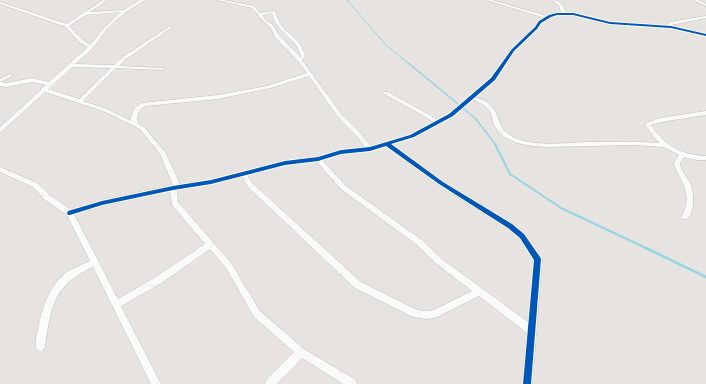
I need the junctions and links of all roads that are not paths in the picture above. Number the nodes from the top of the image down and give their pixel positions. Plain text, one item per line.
1 (105, 0) edge
2 (143, 0) edge
3 (218, 0) edge
4 (488, 0) edge
5 (554, 0) edge
6 (695, 0) edge
7 (0, 3) edge
8 (706, 5) edge
9 (125, 11) junction
10 (83, 14) junction
11 (259, 14) junction
12 (564, 14) junction
13 (548, 17) junction
14 (706, 17) edge
15 (67, 26) junction
16 (170, 27) dead end
17 (670, 27) junction
18 (706, 35) edge
19 (91, 47) junction
20 (300, 60) junction
21 (71, 65) junction
22 (115, 68) junction
23 (163, 68) dead end
24 (310, 74) junction
25 (10, 75) dead end
26 (25, 75) dead end
27 (32, 80) junction
28 (0, 83) edge
29 (49, 84) junction
30 (43, 89) junction
31 (386, 93) dead end
32 (471, 96) junction
33 (80, 101) junction
34 (706, 113) edge
35 (436, 122) junction
36 (135, 124) junction
37 (0, 130) edge
38 (387, 144) junction
39 (664, 145) junction
40 (370, 149) junction
41 (683, 156) junction
42 (706, 158) edge
43 (318, 159) junction
44 (2, 171) edge
45 (243, 174) junction
46 (175, 188) junction
47 (70, 213) junction
48 (685, 217) dead end
49 (209, 245) junction
50 (94, 263) junction
51 (478, 292) junction
52 (117, 304) junction
53 (531, 330) junction
54 (40, 346) dead end
55 (301, 352) junction
56 (156, 384) edge
57 (270, 384) edge
58 (352, 384) edge
59 (527, 384) edge

1 - 10 street
2 - 9 street
3 - 11 street
4 - 13 street
5 - 12 street
6 - 8 street
7 - 15 street
9 - 10 street
9 - 19 street
10 - 15 street
11 - 20 street
11 - 20 street
12 - 13 street
12 - 17 street
13 - 32 street
14 - 17 street
15 - 19 street
16 - 22 street
17 - 18 street
19 - 21 street
20 - 24 street
21 - 22 street
21 - 29 street
22 - 23 street
22 - 33 street
24 - 36 street
24 - 40 street
25 - 28 street
26 - 27 street
27 - 28 street
27 - 29 street
29 - 30 street
30 - 33 street
30 - 37 street
31 - 35 street
32 - 35 street
32 - 39 street
33 - 36 street
34 - 39 street
35 - 38 street
36 - 46 street
38 - 40 street
38 - 53 street
39 - 41 street
40 - 43 street
41 - 42 street
41 - 48 street
43 - 45 street
43 - 51 street
44 - 47 street
45 - 46 street
45 - 51 street
46 - 47 street
46 - 49 street
47 - 50 street
49 - 52 street
49 - 55 street
50 - 52 street
50 - 54 street
51 - 53 street
52 - 56 street
53 - 59 street
55 - 57 street
55 - 58 street

